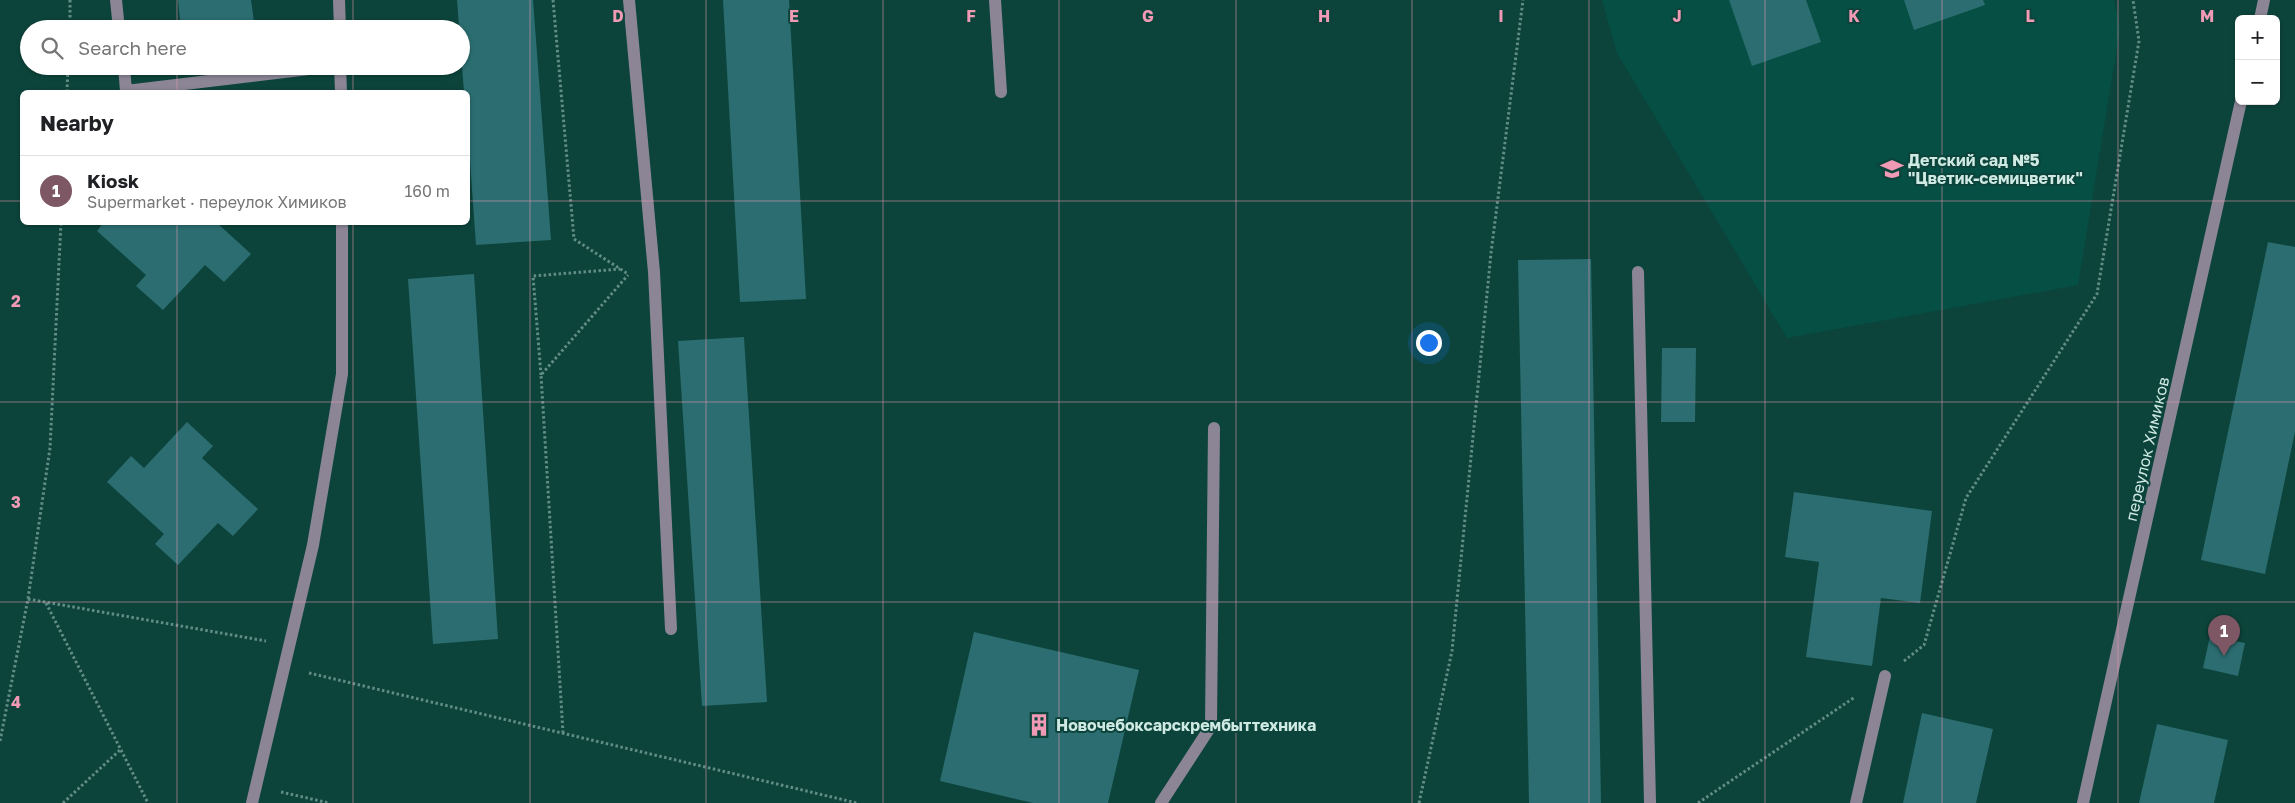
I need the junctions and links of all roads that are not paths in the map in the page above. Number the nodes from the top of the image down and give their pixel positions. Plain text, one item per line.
1 (116, 0) edge
2 (339, 0) edge
3 (628, 0) edge
4 (995, 0) edge
5 (2264, 0) edge
6 (2261, 15) edge
7 (119, 20) edge
8 (340, 20) edge
9 (125, 75) edge
10 (259, 75) edge
11 (340, 75) edge
12 (126, 90) edge
13 (134, 90) edge
14 (341, 90) edge
15 (1001, 92) dead end
16 (2240, 105) edge
17 (342, 225) edge
18 (1638, 272) dead end
19 (1214, 428) dead end
20 (671, 629) dead end
21 (1885, 676) road end
22 (252, 803) edge
23 (1161, 803) edge
24 (1650, 803) edge
25 (1856, 803) edge
26 (2084, 803) edge

1 - 7 street
2 - 8 street
3 - 20 street
4 - 15 street
5 - 6 street
9 - 12 street
10 - 13 street
11 - 14 street
16 - 26 street, переулок Химиков
17 - 22 street
18 - 24 street
19 - 23 street
21 - 25 street

